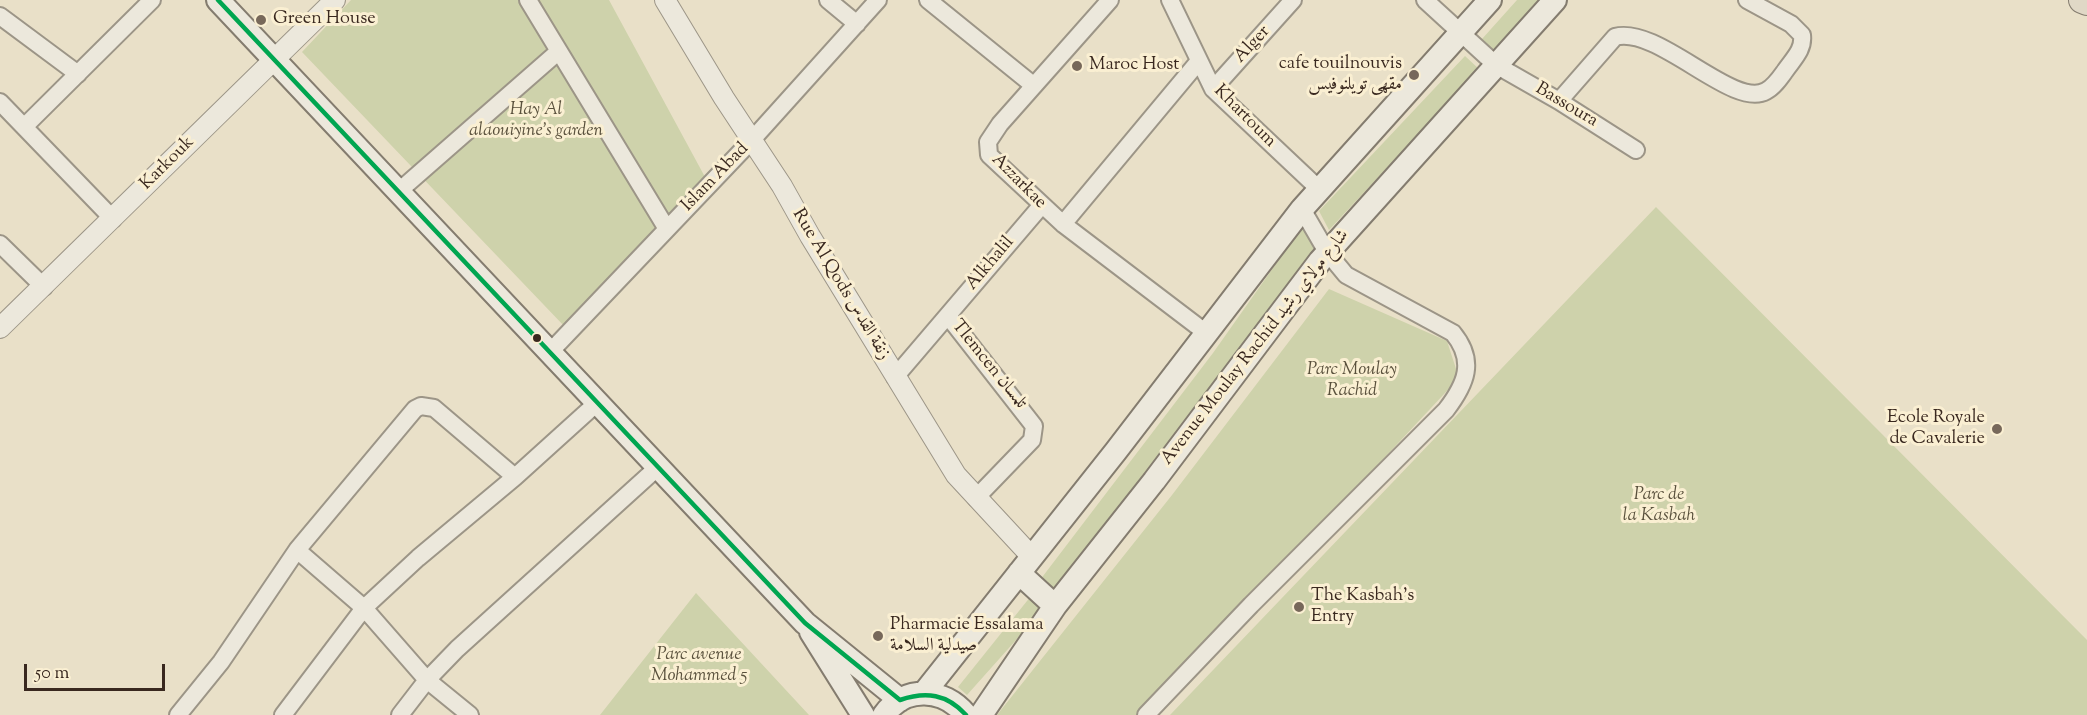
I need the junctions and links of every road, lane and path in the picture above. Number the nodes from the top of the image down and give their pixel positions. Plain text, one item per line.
1 (152, 0) edge
2 (218, 0) edge
3 (335, 0) edge
4 (528, 0) edge
5 (665, 0) edge
6 (828, 0) edge
7 (878, 0) edge
8 (928, 0) edge
9 (1110, 0) edge
10 (1170, 0) edge
11 (1293, 0) edge
12 (1425, 0) edge
13 (1490, 0) edge
14 (1555, 0) edge
15 (1747, 0) edge
16 (2082, 0) edge
17 (2087, 2) edge
18 (0, 16) edge
19 (857, 24) junction
20 (1461, 32) junction
21 (559, 51) junction
22 (273, 60) junction
23 (1199, 61) junction
24 (1496, 64) junction
25 (78, 74) junction
26 (1033, 85) junction
27 (1213, 89) junction
28 (1559, 100) junction
29 (0, 102) edge
30 (25, 126) junction
31 (751, 141) junction
32 (1636, 150) dead end
33 (1319, 189) junction
34 (399, 191) junction
35 (1041, 206) junction
36 (1302, 208) junction
37 (113, 219) junction
38 (1063, 224) junction
39 (667, 229) junction
40 (0, 244) edge
41 (1327, 252) junction
42 (44, 287) junction
43 (948, 316) junction
44 (0, 328) edge
45 (1205, 332) junction
46 (550, 352) junction
47 (895, 377) junction
48 (597, 402) junction
49 (658, 467) junction
50 (515, 477) junction
51 (976, 498) junction
52 (297, 550) junction
53 (1026, 565) junction
54 (1055, 606) junction
55 (364, 608) junction
56 (805, 623) junction
57 (427, 681) junction
58 (924, 693) junction
59 (892, 707) edge
60 (178, 715) edge
61 (283, 715) edge
62 (400, 715) edge
63 (470, 715) edge
64 (863, 715) edge
65 (966, 715) edge
66 (981, 715) edge
67 (1146, 715) edge

1 - 25 street
2 - 22 main road
3 - 22 street, Karkouk
4 - 21 street
5 - 31 street, Rue Al Qods زنقة القدس
6 - 19 street
7 - 19 street, Islam Abad
8 - 26 street
9 - 26 street, Azzarkae
10 - 23 street, Khartoum
11 - 27 street, Alger
12 - 20 street, Bassoura
13 - 20 main road
14 - 24 main road, Avenue Moulay Rachid شارع مولاي رشيد
15 - 28 street
16 - 17 main road
18 - 25 street
19 - 31 street, Islam Abad
20 - 24 street, Bassoura
20 - 33 main road
21 - 34 street
21 - 39 street
22 - 34 main road
22 - 37 street, Karkouk
23 - 27 street, Khartoum
23 - 38 street
24 - 28 street, Bassoura
24 - 41 main road, Avenue Moulay Rachid شارع مولاي رشيد
25 - 30 street
26 - 35 street, Azzarkae
27 - 33 street, Khartoum
28 - 32 street, Bassoura
29 - 30 street
30 - 37 street
31 - 39 street, Islam Abad
31 - 47 street, Rue Al Qods زنقة القدس
33 - 36 main road
34 - 46 main road
35 - 38 street, Azzarkae
35 - 43 street, Alkhalil
36 - 41 street
36 - 45 main road
37 - 42 street, Karkouk
38 - 45 street, Azzarkae
39 - 46 street, Islam Abad
40 - 42 street
41 - 54 main road, Avenue Moulay Rachid شارع مولاي رشيد
41 - 67 street
42 - 44 street, Karkouk
43 - 47 street, Alkhalil
43 - 51 street, Tlemcen تلمسان
45 - 53 main road
46 - 48 main road
47 - 51 street, Rue Al Qods زنقة القدس
48 - 49 main road
48 - 50 street
49 - 56 main road
49 - 57 street
50 - 52 street
50 - 55 street
51 - 53 street, Rue Al Qods زنقة القدس
52 - 55 street
52 - 60 street
53 - 54 main road
53 - 58 main road
54 - 66 main road, Avenue Moulay Rachid شارع مولاي رشيد
55 - 57 street
55 - 61 street
56 - 59 main road
56 - 64 main road
57 - 62 street
57 - 63 street
58 - 59 main road
58 - 65 main road

